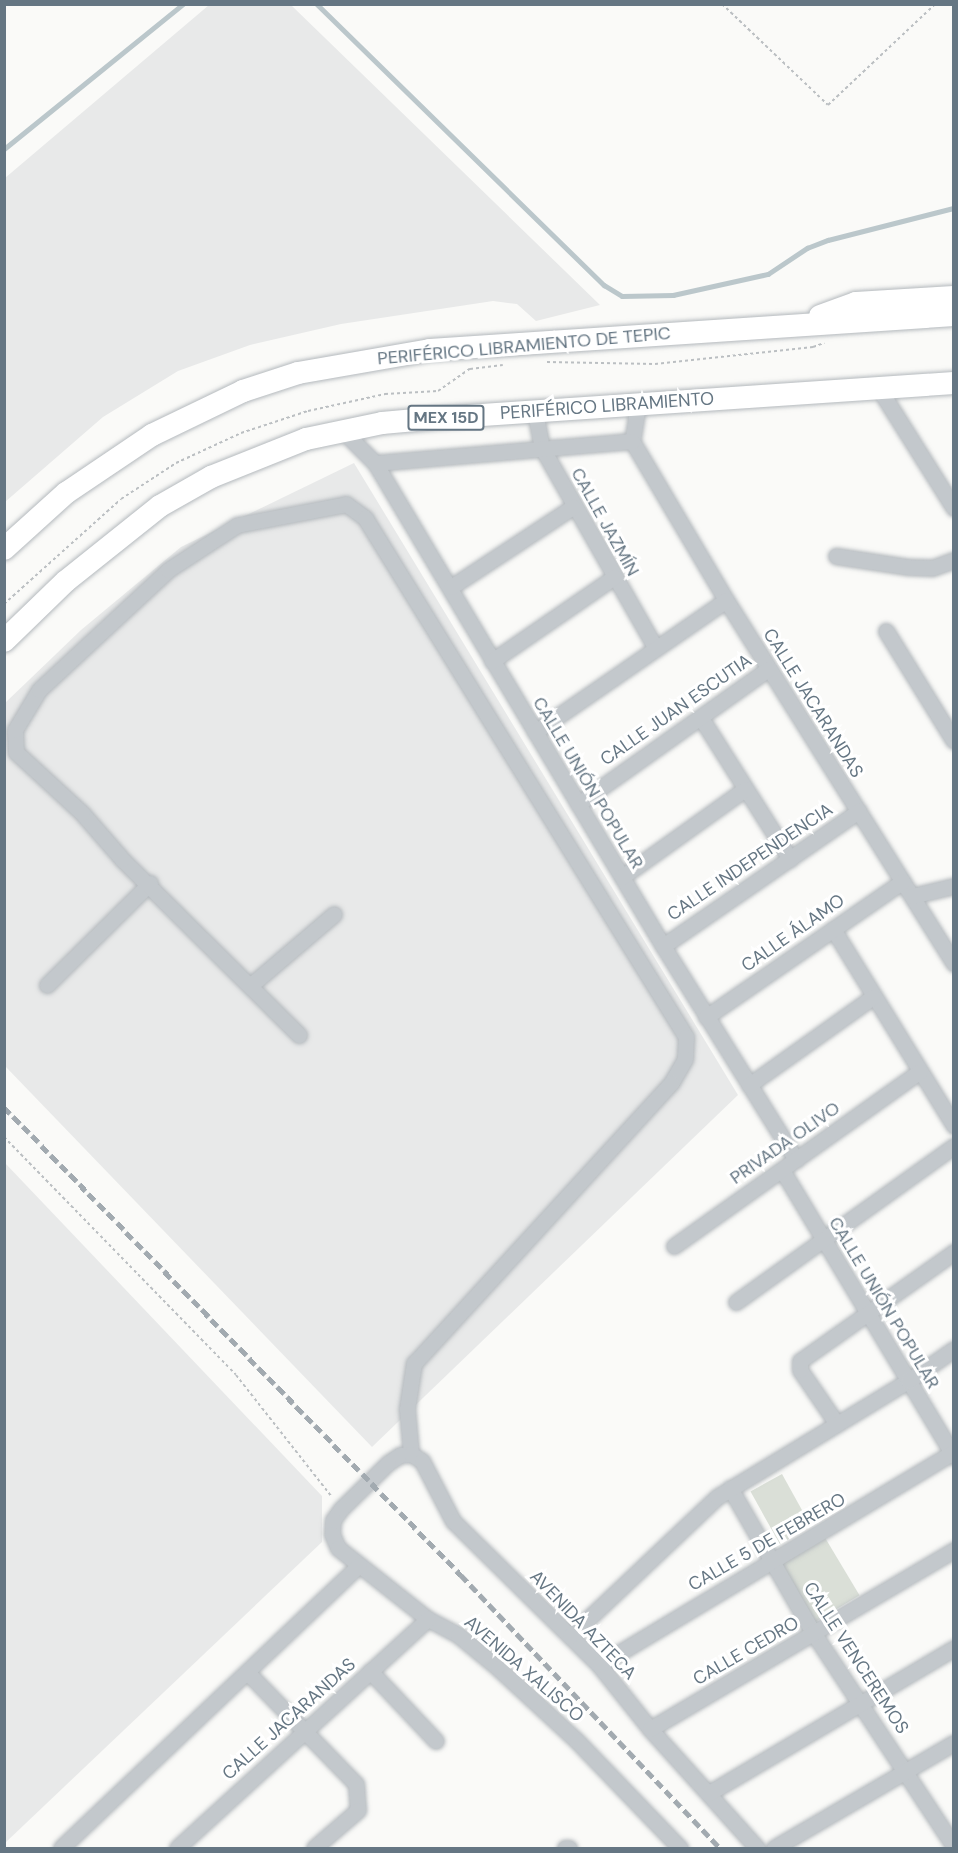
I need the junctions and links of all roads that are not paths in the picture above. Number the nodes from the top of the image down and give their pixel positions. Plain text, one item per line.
1 (954, 297) edge
2 (954, 315) edge
3 (804, 324) junction
4 (954, 383) edge
5 (878, 387) junction
6 (638, 405) junction
7 (535, 412) junction
8 (342, 430) junction
9 (632, 441) junction
10 (542, 448) junction
11 (375, 463) junction
12 (573, 507) junction
13 (954, 508) edge
14 (4, 549) edge
15 (836, 556) dead end
16 (954, 560) edge
17 (614, 577) junction
18 (451, 587) junction
19 (726, 600) junction
20 (886, 631) dead end
21 (4, 641) edge
22 (655, 647) junction
23 (492, 661) junction
24 (768, 669) junction
25 (701, 718) junction
26 (535, 732) junction
27 (954, 741) edge
28 (745, 789) junction
29 (578, 804) junction
30 (859, 811) junction
31 (790, 859) junction
32 (622, 877) junction
33 (903, 881) junction
34 (150, 883) junction
35 (954, 886) edge
36 (912, 896) junction
37 (334, 914) dead end
38 (833, 929) junction
39 (663, 946) junction
40 (954, 963) edge
41 (47, 985) dead end
42 (251, 985) junction
43 (873, 997) junction
44 (706, 1017) junction
45 (299, 1035) dead end
46 (919, 1072) junction
47 (749, 1085) junction
48 (954, 1126) edge
49 (954, 1146) edge
50 (796, 1160) junction
51 (782, 1170) junction
52 (822, 1238) junction
53 (674, 1246) dead end
54 (954, 1252) edge
55 (736, 1302) dead end
56 (866, 1312) junction
57 (954, 1349) edge
58 (908, 1381) junction
59 (837, 1424) junction
60 (953, 1453) edge
61 (411, 1454) junction
62 (730, 1488) junction
63 (954, 1550) edge
64 (771, 1561) junction
65 (359, 1564) junction
66 (428, 1619) junction
67 (814, 1634) junction
68 (570, 1636) junction
69 (954, 1648) edge
70 (599, 1665) junction
71 (370, 1671) junction
72 (248, 1673) junction
73 (862, 1702) junction
74 (650, 1729) junction
75 (304, 1730) junction
76 (436, 1741) dead end
77 (954, 1743) edge
78 (906, 1771) junction
79 (709, 1793) junction
80 (949, 1844) edge
81 (72, 1845) edge
82 (177, 1848) edge
83 (314, 1848) edge
84 (680, 1848) edge
85 (757, 1848) edge
86 (774, 1848) edge

1 - 3 highway
2 - 3 highway, PERIFÉRICO LIBRAMIENTO DE TEPIC
3 - 14 highway, PERIFÉRICO LIBRAMIENTO DE TEPIC
4 - 5 highway, PERIFÉRICO LIBRAMIENTO / MEX 15D
5 - 6 highway, PERIFÉRICO LIBRAMIENTO / MEX 15D
5 - 13 street
6 - 7 highway, PERIFÉRICO LIBRAMIENTO / MEX 15D
6 - 9 street
7 - 8 highway, PERIFÉRICO LIBRAMIENTO / MEX 15D
7 - 10 street, CALLE JAZMÍN
8 - 11 street, CALLE UNIÓN POPULAR
8 - 21 highway, PERIFÉRICO LIBRAMIENTO / MEX 15D
9 - 10 street
9 - 19 street, CALLE JACARANDAS
10 - 11 street
10 - 12 street, CALLE JAZMÍN
11 - 18 street, CALLE UNIÓN POPULAR
12 - 17 street, CALLE JAZMÍN
12 - 18 street
15 - 16 street
17 - 22 street, CALLE JAZMÍN
17 - 23 street
18 - 23 street, CALLE UNIÓN POPULAR
19 - 22 street
19 - 24 street, CALLE JACARANDAS
20 - 27 street
22 - 26 street
23 - 26 street, CALLE UNIÓN POPULAR
24 - 25 street, CALLE JUAN ESCUTIA
24 - 30 street, CALLE JACARANDAS
25 - 28 street
25 - 29 street, CALLE JUAN ESCUTIA
26 - 29 street, CALLE UNIÓN POPULAR
28 - 31 street
28 - 32 street
29 - 32 street, CALLE UNIÓN POPULAR
30 - 31 street, CALLE INDEPENDENCIA
30 - 33 street, CALLE JACARANDAS
31 - 39 street, CALLE INDEPENDENCIA
32 - 39 street, CALLE UNIÓN POPULAR
33 - 36 street, CALLE JACARANDAS
33 - 38 street, CALLE ÁLAMO
34 - 41 street
34 - 42 street
34 - 61 street
35 - 36 street
36 - 40 street, CALLE JACARANDAS
37 - 42 street
38 - 43 street
38 - 44 street, CALLE ÁLAMO
39 - 44 street, CALLE UNIÓN POPULAR
42 - 45 street
43 - 46 street
43 - 47 street
44 - 47 street, CALLE UNIÓN POPULAR
46 - 48 street
46 - 50 street, PRIVADA OLIVO
47 - 50 street, CALLE UNIÓN POPULAR
49 - 52 street
50 - 51 street, PRIVADA OLIVO
51 - 52 street, CALLE UNIÓN POPULAR
51 - 53 street, PRIVADA OLIVO
52 - 55 street
52 - 56 street, CALLE UNIÓN POPULAR
54 - 56 street
56 - 58 street, CALLE UNIÓN POPULAR
56 - 59 street
57 - 58 street
58 - 59 street
58 - 60 street, CALLE UNIÓN POPULAR
59 - 62 street
60 - 64 street, CALLE 5 DE FEBRERO
61 - 65 street, AVENIDA XALISCO
61 - 68 street, AVENIDA AZTECA
62 - 64 street, CALLE VENCEREMOS
62 - 68 street
63 - 67 street, CALLE CEDRO
64 - 67 street, CALLE VENCEREMOS
64 - 70 street, CALLE 5 DE FEBRERO
65 - 66 street, AVENIDA XALISCO
65 - 72 street
66 - 71 street, CALLE JACARANDAS
66 - 84 street, AVENIDA XALISCO
67 - 73 street, CALLE VENCEREMOS
67 - 74 street, CALLE CEDRO
68 - 70 street, AVENIDA AZTECA
69 - 73 street
70 - 74 street, AVENIDA AZTECA
71 - 75 street, CALLE JACARANDAS
71 - 76 street
72 - 75 street
72 - 81 street
73 - 78 street, CALLE VENCEREMOS
73 - 79 street
74 - 79 street, AVENIDA AZTECA
75 - 82 street, CALLE JACARANDAS
75 - 83 street
77 - 78 street
78 - 80 street, CALLE VENCEREMOS
78 - 86 street
79 - 85 street, AVENIDA AZTECA

